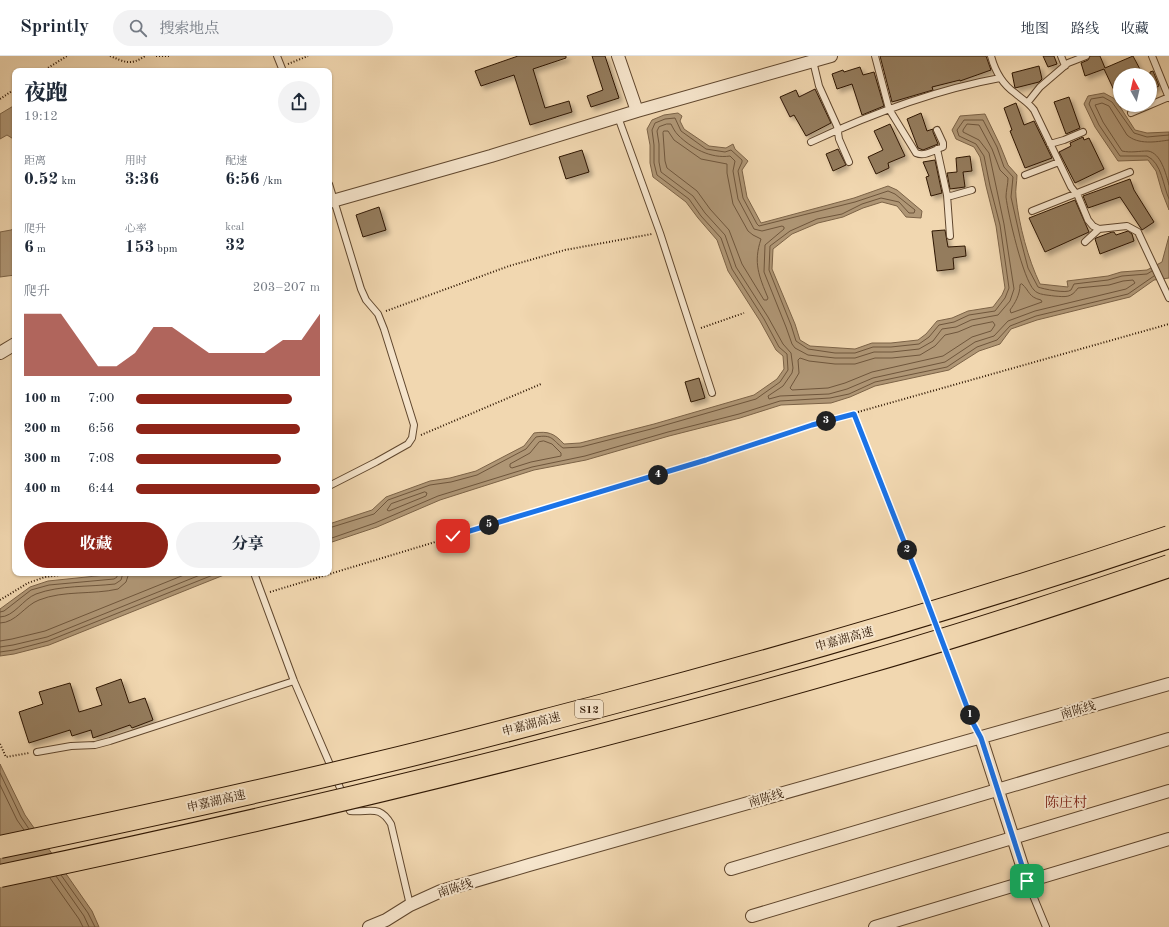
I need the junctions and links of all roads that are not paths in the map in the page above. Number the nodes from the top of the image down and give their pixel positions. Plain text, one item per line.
1 (277, 56) edge
2 (618, 56) edge
3 (831, 56) edge
4 (875, 56) edge
5 (991, 56) edge
6 (1061, 56) edge
7 (1086, 56) edge
8 (1152, 56) edge
9 (813, 61) junction
10 (1065, 66) junction
11 (282, 68) edge
12 (1000, 78) junction
13 (1169, 98) edge
14 (1028, 102) junction
15 (1157, 102) edge
16 (889, 109) junction
17 (637, 111) junction
18 (618, 117) junction
19 (837, 130) junction
20 (937, 130) dead end
21 (1083, 132) dead end
22 (811, 142) dead end
23 (1050, 144) junction
24 (937, 149) junction
25 (849, 162) dead end
26 (1059, 162) junction
27 (1130, 172) dead end
28 (1025, 175) dead end
29 (972, 190) dead end
30 (1075, 194) junction
31 (947, 195) junction
32 (332, 201) edge
33 (332, 204) edge
34 (1032, 211) dead end
35 (1099, 229) junction
36 (950, 236) dead end
37 (1085, 242) dead end
38 (1168, 296) edge
39 (12, 346) edge
40 (0, 353) edge
41 (712, 393) dead end
42 (332, 484) edge
43 (1169, 537) edge
44 (1169, 566) edge
45 (255, 576) edge
46 (294, 681) junction
47 (1169, 684) edge
48 (981, 738) junction
49 (1169, 738) edge
50 (37, 752) road end
51 (998, 789) junction
52 (1169, 791) edge
53 (1013, 838) junction
54 (1169, 839) edge
55 (0, 847) edge
56 (731, 869) dead end
57 (0, 876) edge
58 (1027, 881) junction
59 (410, 905) junction
60 (752, 916) dead end
61 (369, 927) edge
62 (875, 927) edge
63 (1046, 927) edge

1 - 11 lane
2 - 17 street
3 - 9 street
4 - 16 lane
5 - 12 lane
6 - 10 lane
7 - 10 lane
8 - 13 lane
9 - 17 street
9 - 19 lane
10 - 14 lane
12 - 14 lane
12 - 16 lane
13 - 15 lane
14 - 23 lane
16 - 19 lane
16 - 24 lane
17 - 18 street
18 - 32 street
18 - 41 lane
19 - 22 lane
19 - 25 lane
20 - 24 lane
21 - 23 lane
23 - 26 lane
24 - 31 lane
26 - 28 lane
26 - 30 lane
27 - 30 lane
29 - 31 lane
30 - 34 lane
30 - 35 lane
31 - 36 lane
33 - 42 lane
35 - 37 lane
35 - 38 lane
39 - 40 street
43 - 55 highway, 申嘉湖高速 / S12, bridge
44 - 57 highway, S12, bridge
45 - 46 lane
46 - 50 lane
46 - 59 lane
47 - 48 street, 南陈线
48 - 51 street
48 - 59 street, 南陈线
49 - 51 street
51 - 53 street
51 - 56 street
52 - 53 street
53 - 58 street
53 - 60 street
54 - 58 street
58 - 62 street
58 - 63 lane
59 - 61 street, 南陈线

